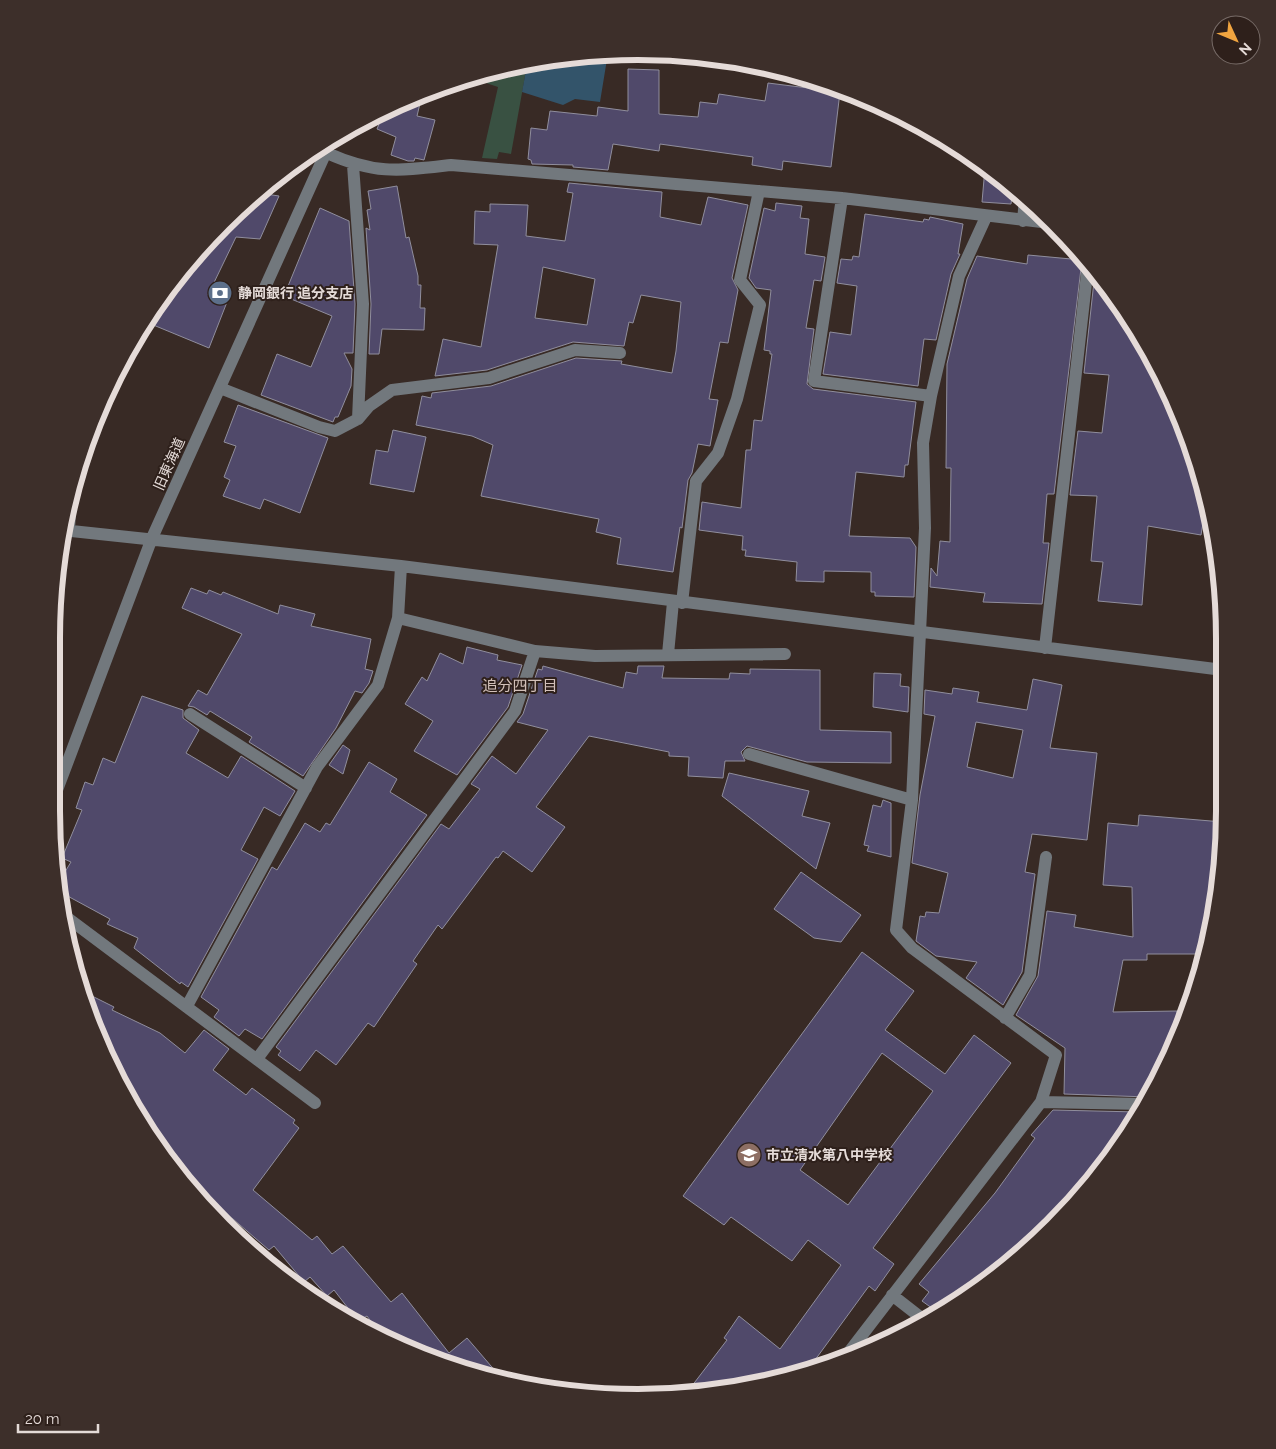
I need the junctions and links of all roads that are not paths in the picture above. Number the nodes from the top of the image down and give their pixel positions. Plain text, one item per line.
1 (331, 148) edge
2 (327, 150) edge
3 (353, 165) junction
4 (759, 191) junction
5 (842, 198) junction
6 (1025, 209) edge
7 (986, 217) junction
8 (1024, 221) junction
9 (1040, 222) edge
10 (1087, 274) edge
11 (620, 353) dead end
12 (220, 388) junction
13 (931, 396) junction
14 (358, 419) junction
15 (70, 530) edge
16 (152, 538) junction
17 (401, 566) junction
18 (677, 602) junction
19 (398, 618) junction
20 (919, 632) junction
21 (1045, 648) junction
22 (535, 651) junction
23 (668, 654) junction
24 (785, 654) dead end
25 (1216, 669) edge
26 (190, 714) dead end
27 (749, 754) dead end
28 (60, 782) edge
29 (306, 788) junction
30 (912, 800) junction
31 (1046, 857) dead end
32 (70, 920) edge
33 (187, 1006) junction
34 (1005, 1018) junction
35 (257, 1059) junction
36 (1041, 1102) junction
37 (314, 1103) dead end
38 (1137, 1104) edge
39 (892, 1295) junction
40 (919, 1316) edge
41 (852, 1347) edge

1 - 3 street
2 - 12 street, 旧東海道
3 - 4 street
3 - 14 street
4 - 5 street
4 - 18 street
5 - 7 street
5 - 13 street
6 - 8 street
7 - 8 street
7 - 13 street
8 - 9 street
10 - 21 street
11 - 14 street
12 - 14 street
12 - 16 street, 旧東海道
13 - 20 street
15 - 16 street
16 - 17 street
16 - 28 street, 旧東海道
17 - 18 street
17 - 19 street
18 - 20 street
18 - 23 street
19 - 22 street
19 - 29 street
20 - 21 street
20 - 30 street
21 - 25 street
22 - 23 street
22 - 35 street
23 - 24 street
26 - 29 street
27 - 30 street
29 - 33 street
30 - 34 street
31 - 34 street
32 - 33 street
33 - 35 street
34 - 36 street
35 - 37 street
36 - 38 street
36 - 39 street
39 - 40 street
39 - 41 street

